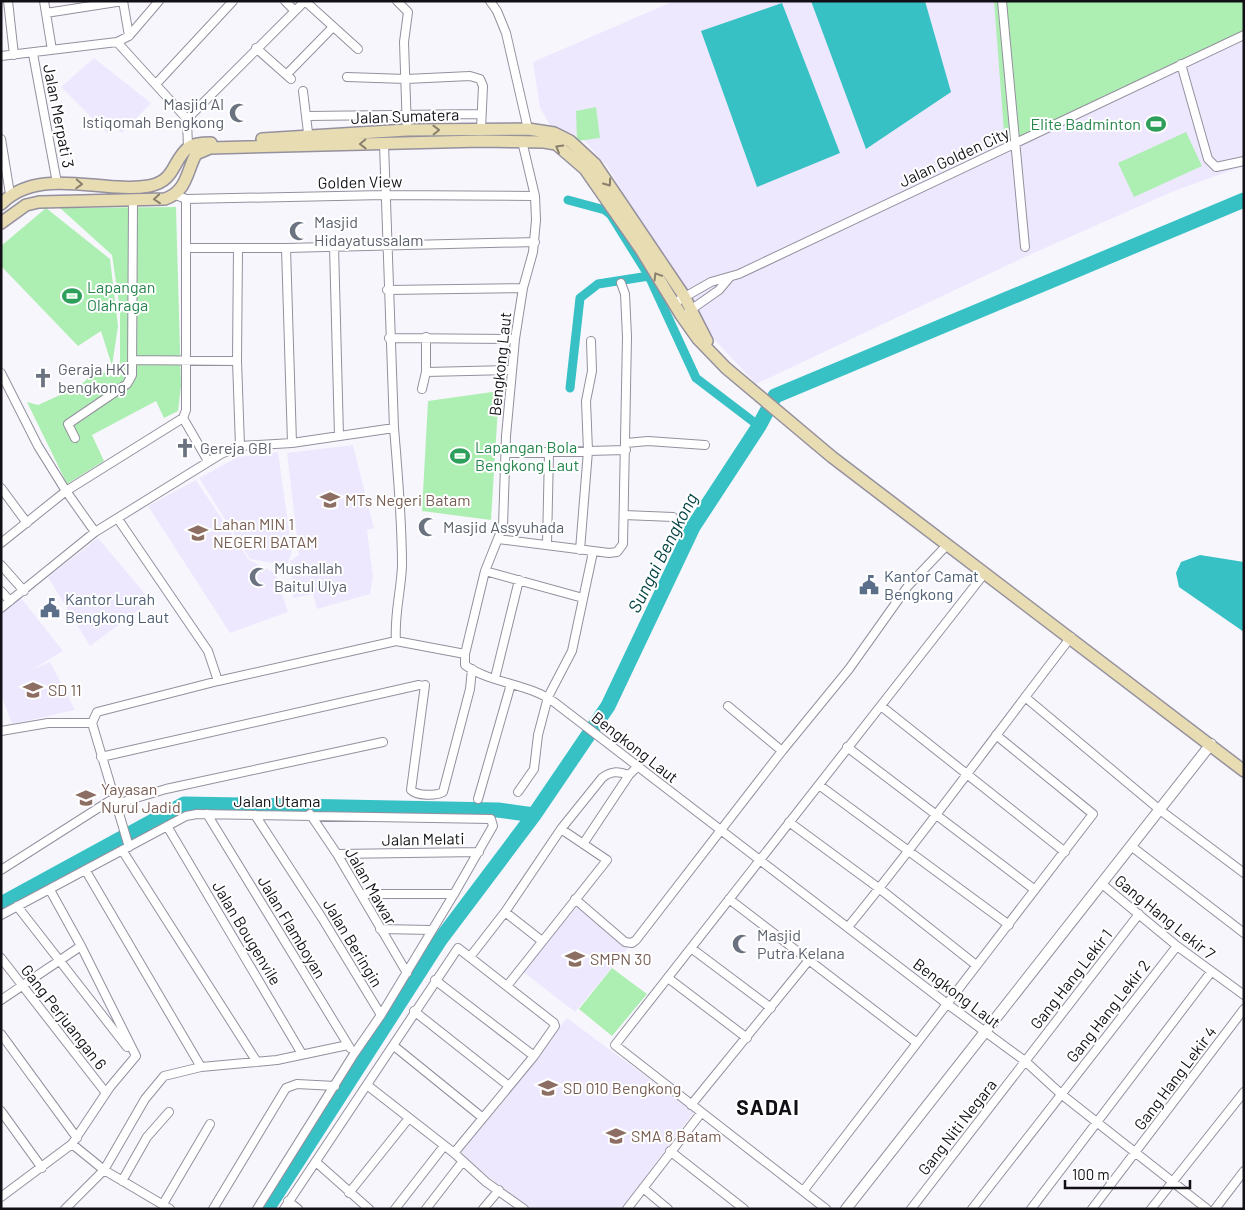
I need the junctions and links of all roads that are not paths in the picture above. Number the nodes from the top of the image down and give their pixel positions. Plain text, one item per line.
1 (8, 1) edge
2 (44, 1) edge
3 (159, 1) edge
4 (234, 1) edge
5 (285, 1) edge
6 (305, 1) edge
7 (397, 1) edge
8 (490, 1) edge
9 (1002, 1) edge
10 (295, 11) junction
11 (46, 13) junction
12 (5, 18) edge
13 (333, 27) junction
14 (1244, 35) edge
15 (129, 36) junction
16 (117, 42) junction
17 (256, 48) junction
18 (52, 50) junction
19 (358, 50) dead end
20 (14, 54) junction
21 (33, 54) junction
22 (1, 56) edge
23 (1181, 64) junction
24 (347, 77) dead end
25 (406, 79) junction
26 (156, 84) junction
27 (302, 91) dead end
28 (406, 113) junction
29 (480, 114) junction
30 (307, 116) junction
31 (187, 119) junction
32 (481, 129) junction
33 (528, 129) junction
34 (407, 130) junction
35 (1, 139) edge
36 (309, 141) junction
37 (522, 141) junction
38 (1016, 143) junction
39 (384, 144) junction
40 (188, 148) junction
41 (1244, 161) edge
42 (57, 183) junction
43 (10, 194) junction
44 (384, 195) junction
45 (535, 196) junction
46 (181, 197) junction
47 (133, 200) junction
48 (1, 204) edge
49 (1, 223) edge
50 (534, 242) junction
51 (334, 246) junction
52 (386, 246) junction
53 (1025, 247) dead end
54 (187, 248) junction
55 (238, 248) junction
56 (286, 248) junction
57 (729, 278) junction
58 (621, 283) dead end
59 (523, 288) junction
60 (387, 290) junction
61 (684, 296) junction
62 (674, 303) junction
63 (686, 313) junction
64 (426, 337) junction
65 (389, 338) junction
66 (515, 339) junction
67 (591, 341) dead end
68 (188, 359) junction
69 (132, 360) junction
70 (237, 361) junction
71 (512, 370) junction
72 (426, 372) junction
73 (1, 373) edge
74 (422, 389) dead end
75 (183, 418) junction
76 (394, 428) junction
77 (339, 436) junction
78 (75, 438) dead end
79 (292, 443) junction
80 (706, 445) dead end
81 (240, 446) junction
82 (626, 447) junction
83 (588, 451) junction
84 (549, 452) junction
85 (506, 453) junction
86 (208, 462) junction
87 (1, 488) edge
88 (66, 491) junction
89 (624, 515) junction
90 (672, 517) dead end
91 (118, 519) junction
92 (27, 523) junction
93 (95, 532) junction
94 (498, 539) junction
95 (1, 543) edge
96 (547, 544) junction
97 (947, 545) junction
98 (580, 550) junction
99 (593, 552) junction
100 (1, 565) edge
101 (485, 571) junction
102 (984, 574) junction
103 (519, 580) junction
104 (1, 591) edge
105 (24, 591) junction
106 (583, 598) junction
107 (10, 601) junction
108 (1, 608) edge
109 (1071, 637) junction
110 (396, 641) junction
111 (465, 654) junction
112 (472, 669) junction
113 (495, 678) junction
114 (218, 681) junction
115 (510, 684) junction
116 (1025, 697) junction
117 (548, 698) junction
118 (728, 706) dead end
119 (880, 706) junction
120 (92, 723) junction
121 (1, 731) edge
122 (996, 735) junction
123 (383, 742) dead end
124 (1211, 744) junction
125 (847, 747) junction
126 (782, 751) junction
127 (101, 756) junction
128 (638, 766) junction
129 (1244, 771) edge
130 (965, 774) junction
131 (629, 775) junction
132 (819, 785) junction
133 (518, 792) dead end
134 (478, 799) dead end
135 (115, 801) junction
136 (1160, 810) junction
137 (207, 814) junction
138 (310, 814) junction
139 (936, 814) junction
140 (255, 815) junction
141 (789, 822) junction
142 (168, 826) junction
143 (561, 830) junction
144 (721, 830) junction
145 (583, 844) junction
146 (126, 846) junction
147 (1131, 846) junction
148 (910, 851) junction
149 (479, 852) junction
150 (1065, 852) junction
151 (337, 854) junction
152 (760, 859) junction
153 (2, 868) edge
154 (86, 871) junction
155 (1244, 873) edge
156 (1102, 884) junction
157 (880, 889) junction
158 (50, 890) junction
159 (1036, 890) junction
160 (361, 894) junction
161 (454, 894) junction
162 (575, 899) junction
163 (729, 899) junction
164 (17, 906) junction
165 (505, 912) junction
166 (1139, 914) junction
167 (1, 915) edge
168 (1009, 925) junction
169 (848, 927) junction
170 (380, 929) junction
171 (432, 930) junction
172 (1244, 933) edge
173 (542, 941) junction
174 (80, 946) junction
175 (1176, 946) junction
176 (691, 948) junction
177 (470, 957) junction
178 (1, 958) edge
179 (59, 960) junction
180 (809, 960) junction
181 (976, 965) junction
182 (1211, 972) junction
183 (407, 973) junction
184 (668, 978) junction
185 (435, 980) junction
186 (23, 986) junction
187 (507, 986) junction
188 (1244, 995) edge
189 (1, 1000) edge
190 (946, 1003) junction
191 (771, 1008) junction
192 (1244, 1009) edge
193 (414, 1011) junction
194 (381, 1015) junction
195 (987, 1032) junction
196 (1, 1034) edge
197 (747, 1038) junction
198 (917, 1043) junction
199 (348, 1045) junction
200 (394, 1046) junction
201 (302, 1054) junction
202 (354, 1054) junction
203 (135, 1055) junction
204 (534, 1056) junction
205 (1025, 1061) junction
206 (257, 1062) junction
207 (201, 1067) junction
208 (367, 1085) junction
209 (335, 1086) junction
210 (509, 1086) junction
211 (106, 1092) junction
212 (1244, 1092) edge
213 (1061, 1094) junction
214 (691, 1105) junction
215 (1, 1111) edge
216 (169, 1112) dead end
217 (701, 1113) junction
218 (409, 1118) junction
219 (483, 1118) junction
220 (210, 1124) dead end
221 (1098, 1124) junction
222 (75, 1141) junction
223 (444, 1146) junction
224 (670, 1152) junction
225 (1136, 1152) junction
226 (454, 1153) junction
227 (463, 1161) junction
228 (316, 1162) junction
229 (42, 1168) junction
230 (104, 1170) junction
231 (1244, 1171) edge
232 (122, 1181) junction
233 (1172, 1181) junction
234 (643, 1188) junction
235 (499, 1190) junction
236 (804, 1190) junction
237 (349, 1192) junction
238 (3, 1194) edge
239 (286, 1205) edge
240 (166, 1206) edge
241 (65, 1209) edge
242 (213, 1209) edge
243 (257, 1209) edge
244 (298, 1209) edge
245 (369, 1209) edge
246 (395, 1209) edge
247 (426, 1209) edge
248 (483, 1209) edge
249 (524, 1209) edge
250 (628, 1209) edge
251 (668, 1209) edge
252 (744, 1209) edge
253 (826, 1209) edge
254 (846, 1209) edge
255 (911, 1209) edge
256 (972, 1209) edge
257 (1031, 1209) edge
258 (1092, 1209) edge
259 (1151, 1209) edge
260 (1207, 1209) edge
261 (1215, 1209) edge

1 - 12 street
2 - 11 street
3 - 15 street
4 - 26 street
5 - 10 street
6 - 10 street
6 - 13 street
7 - 25 street
8 - 33 street
9 - 38 street
10 - 17 street
11 - 15 street
11 - 18 street
12 - 20 street
13 - 17 street
13 - 19 street
14 - 23 street, Jalan Golden City
15 - 16 street
16 - 18 street
16 - 26 street
17 - 31 street
18 - 21 street
20 - 21 street
20 - 22 street
21 - 42 street, Jalan Merpati 3
23 - 38 street, Jalan Golden City
23 - 41 street
24 - 25 street
25 - 28 street
25 - 29 street
26 - 31 street
27 - 30 street
28 - 29 street
28 - 30 street
28 - 34 street
29 - 32 street
30 - 36 street
31 - 40 street
32 - 33 main road, Jalan Sumatera
34 -> 32 main road, Jalan Sumatera
33 -> 61 main road, Jalan Sumatera
34 - 36 main road, Jalan Sumatera
35 - 43 street
39 -> 36 main road, Jalan Sumatera
36 - 40 main road, Jalan Sumatera
36 - 46 main road, Jalan Sumatera
37 - 39 main road, Jalan Sumatera
37 - 45 street, Bengkong Laut
62 -> 37 main road, Jalan Sumatera
38 - 53 street
38 - 57 street, Jalan Golden City
39 - 44 street
42 -> 40 main road
42 - 43 main road
43 - 48 main road
44 - 45 street, Golden View
44 - 46 street, Golden View
44 - 52 street
45 - 50 street, Bengkong Laut
46 -> 47 main road
46 - 54 street
47 - 49 main road
47 - 69 street
50 - 52 street
50 - 59 street, Bengkong Laut
51 - 52 street
51 - 56 street
51 - 77 street
52 - 60 street
54 - 55 street
54 - 68 street
55 - 56 street
55 - 70 street
56 - 79 street
57 - 61 street, Jalan Golden City
57 - 63 street, Jalan Golden City
58 - 82 street
59 - 60 street
59 - 66 street, Bengkong Laut
60 - 65 street
61 - 62 street, Jalan Golden City
61 - 63 main road, Jalan Sumatera
62 - 63 main road, Jalan Sumatera
63 - 97 main road, Jalan Sumatera
64 - 65 street
64 - 66 street
64 - 72 street
65 - 76 street
66 - 71 street, Bengkong Laut
67 - 83 street
68 - 69 street
68 - 70 street
68 - 75 street
69 - 78 street
70 - 81 street
71 - 72 street
71 - 85 street, Bengkong Laut
72 - 74 street
73 - 88 street
75 - 86 street
75 - 88 street
76 - 77 street
76 - 110 street
77 - 79 street
79 - 81 street
80 - 82 street
81 - 86 street
82 - 83 street
82 - 89 street
83 - 84 street
83 - 98 street
84 - 85 street
84 - 96 street
85 - 94 street, Bengkong Laut
86 - 91 street
87 - 92 street
88 - 92 street
88 - 93 street
89 - 90 street
89 - 99 street
91 - 93 street
91 - 114 street
92 - 95 street
93 - 105 street
94 - 96 street
94 - 101 street, Bengkong Laut
96 - 98 street
97 - 102 main road, Jalan Sumatera
97 - 126 street
98 - 99 street
99 - 106 street
100 - 105 street
101 - 103 street
101 - 111 street, Bengkong Laut
102 - 109 main road, Jalan Sumatera
102 - 119 street
103 - 106 street
103 - 113 street
104 - 107 street
105 - 107 street
106 - 117 street
107 - 108 street
109 - 116 street
109 - 124 main road, Jalan Sumatera
110 - 111 street
110 - 114 street
111 - 112 street
112 - 113 street, Bengkong Laut
112 - 127 street
113 - 115 street, Bengkong Laut
114 - 120 street
115 - 117 street, Bengkong Laut
115 - 134 street
116 - 122 street
116 - 136 street
117 - 128 street, Bengkong Laut
117 - 133 street
118 - 126 street
119 - 125 street
119 - 130 street
120 - 121 street
120 - 127 street
122 - 130 street
122 - 150 street
123 - 135 street
124 - 129 main road, Jalan Sumatera
124 - 136 street
125 - 132 street
125 - 139 street
126 - 144 street
127 - 135 street
128 - 131 street
128 - 144 street, Bengkong Laut
130 - 139 street
130 - 150 street
131 - 143 street
131 - 145 street
132 - 141 street
132 - 148 street
135 - 146 street
135 - 153 street
136 - 147 street
136 - 155 street
137 - 140 street, Jalan Utama
137 - 142 street, Jalan Utama
137 - 199 street, Jalan Flamboyan
138 - 140 street, Jalan Utama
138 - 149 street, Jalan Utama
138 - 151 street, Jalan Mawar
139 - 148 street
139 - 159 street
140 - 194 street, Jalan Beringin
141 - 152 street
141 - 157 street
142 - 146 street, Jalan Utama
142 - 201 street, Jalan Bougenvile
143 - 145 street
143 - 165 street
144 - 152 street, Bengkong Laut
144 - 162 street
145 - 162 street
146 - 154 street, Jalan Utama
146 - 206 street
147 - 156 street
147 - 172 street
148 - 157 street
148 - 168 street
149 - 151 street, Jalan Melati
149 - 161 street, Jalan Utama
150 - 159 street
151 - 160 street, Jalan Mawar
152 - 163 street
152 - 169 street, Bengkong Laut
154 - 158 street, Jalan Utama
154 - 207 street
156 - 166 street, Gang Hang Lekir 7
156 - 195 street
157 - 169 street
157 - 181 street
158 - 164 street, Jalan Utama
158 - 174 street
159 - 168 street
160 - 161 street
160 - 170 street, Jalan Mawar
161 - 171 street, Jalan Utama
162 - 173 street
163 - 176 street
163 - 180 street
164 - 167 street, Jalan Utama
164 - 179 street
165 - 173 street
165 - 177 street
166 - 175 street, Gang Hang Lekir 7
166 - 205 street, Gang Hang Lekir 1
168 - 181 street
169 - 190 street, Bengkong Laut
170 - 171 street
170 - 183 street, Jalan Mawar
171 - 183 street, Jalan Utama
173 - 187 street
174 - 179 street
174 - 203 street
175 - 182 street, Gang Hang Lekir 7
175 - 213 street, Gang Hang Lekir 2
176 - 184 street
176 - 191 street
177 - 185 street
177 - 187 street
178 - 186 street, Gang Perjuangan 6
179 - 186 street
179 - 203 street
180 - 191 street
180 - 198 street
181 - 190 street
182 - 188 street, Gang Hang Lekir 7
182 - 221 street
183 - 194 street, Jalan Utama
184 - 197 street
184 - 214 street
185 - 193 street
185 - 204 street
186 - 189 street
186 - 211 street, Gang Perjuangan 6
187 - 204 street
190 - 195 street, Bengkong Laut
190 - 198 street
191 - 197 street
192 - 225 street, Gang Hang Lekir 4
193 - 200 street
193 - 210 street
194 - 202 street
195 - 205 street, Bengkong Laut
195 - 254 street
196 - 222 street
197 - 214 street
198 - 236 street
199 - 201 street
199 - 202 street, Jalan Flamboyan
200 - 208 street
200 - 219 street
201 - 206 street
202 - 209 street
203 - 211 street
204 - 210 street
205 - 213 street, Bengkong Laut
205 - 255 street, Gang Niti Negara
206 - 207 street
207 - 230 street
208 - 218 street
208 - 228 street
209 - 242 street
209 - 243 street
210 - 219 street
211 - 222 street
212 - 233 street
213 - 221 street, Bengkong Laut
213 - 256 street, Gang Hang Lekir 2
214 - 217 street
215 - 229 street
216 - 232 street
217 - 224 street
217 - 236 street
218 - 223 street
218 - 237 street
219 - 226 street
220 - 240 street
221 - 225 street, Bengkong Laut
221 - 257 street
222 - 229 street
222 - 230 street
223 - 226 street
223 - 246 street
224 - 234 street
224 - 252 street
225 - 233 street, Bengkong Laut
225 - 258 street, Gang Hang Lekir 4
226 - 227 street
227 - 235 street
227 - 247 street
228 - 237 street
228 - 239 street
229 - 238 street
230 - 232 street
230 - 241 street
231 - 261 street
232 - 240 street
233 - 259 street
233 - 260 street, Bengkong Laut
234 - 250 street
234 - 251 street
235 - 248 street
235 - 249 street
236 - 253 street
237 - 245 street
239 - 244 street

